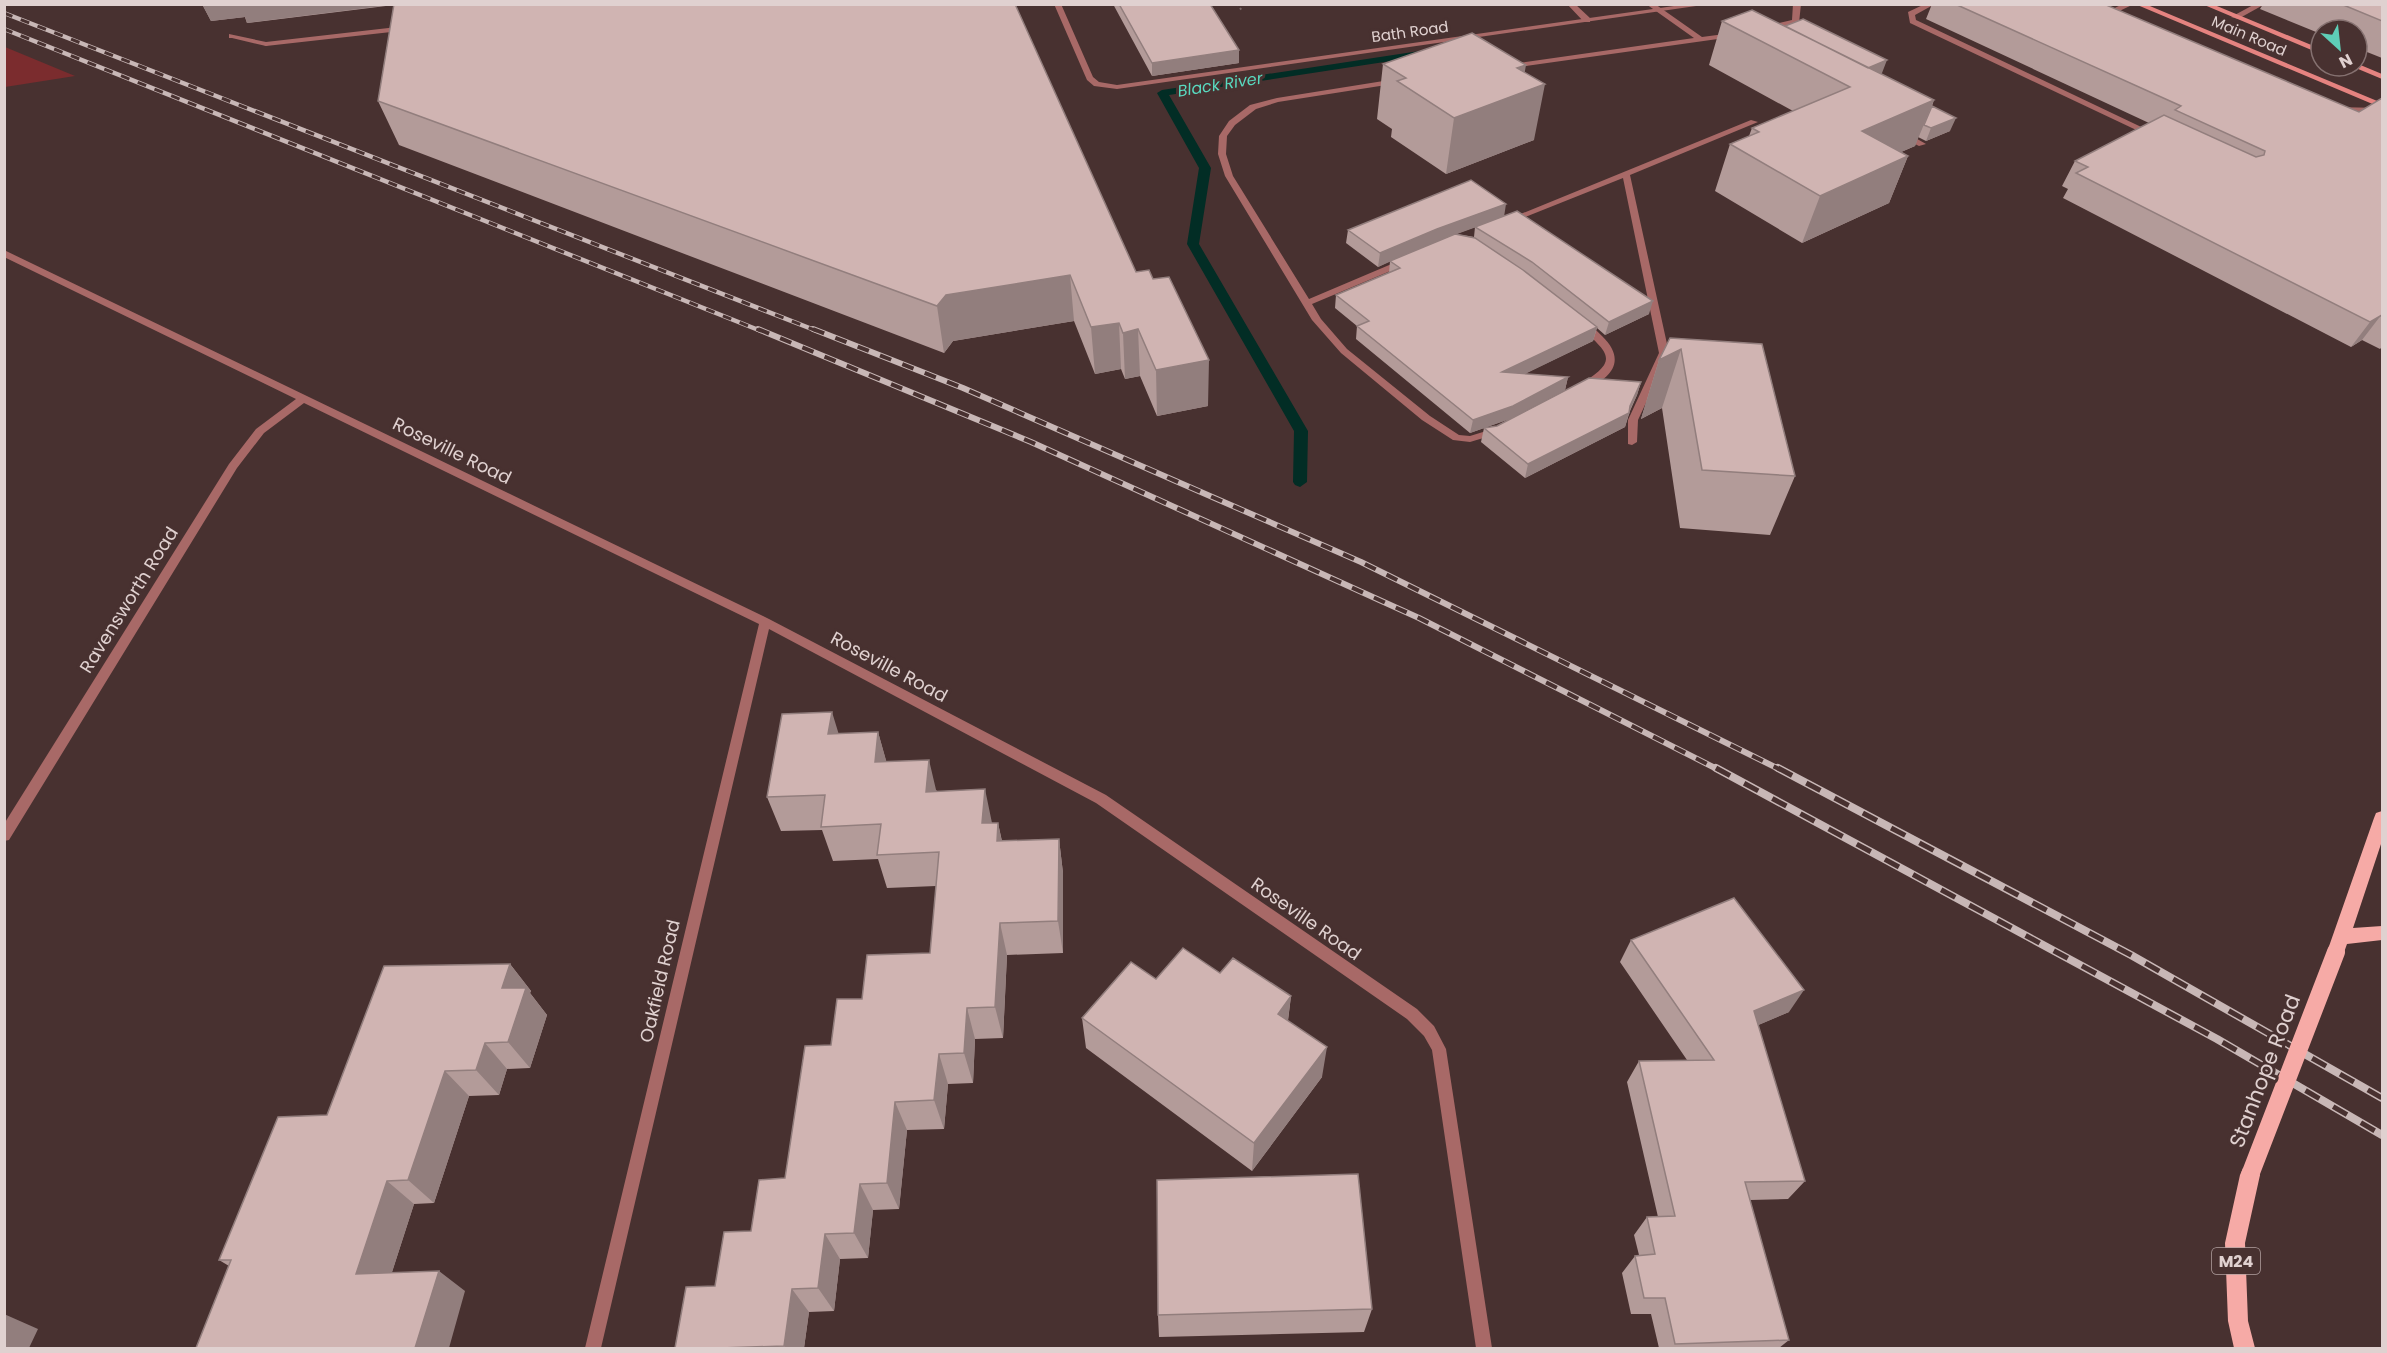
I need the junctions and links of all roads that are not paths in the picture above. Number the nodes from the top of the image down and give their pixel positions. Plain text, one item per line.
1 (1057, 4) edge
2 (1570, 4) edge
3 (1649, 4) edge
4 (1707, 4) edge
5 (1797, 4) edge
6 (1932, 4) edge
7 (2131, 4) edge
8 (2138, 4) edge
9 (2205, 4) edge
10 (2262, 4) edge
11 (1657, 11) junction
12 (2235, 16) junction
13 (1587, 20) junction
14 (2108, 23) edge
15 (417, 26) edge
16 (1762, 29) edge
17 (1740, 33) edge
18 (232, 36) dead end
19 (1718, 37) junction
20 (1700, 39) junction
21 (1728, 42) edge
22 (2309, 47) edge
23 (1499, 68) edge
24 (1406, 80) edge
25 (2382, 108) edge
26 (2333, 109) edge
27 (1754, 122) dead end
28 (1891, 128) edge
29 (2160, 138) edge
30 (1922, 144) edge
31 (1626, 174) junction
32 (1496, 225) edge
33 (4, 253) edge
34 (1417, 256) edge
35 (1307, 303) junction
36 (1578, 319) edge
37 (1572, 392) edge
38 (302, 399) junction
39 (1509, 424) edge
40 (1632, 442) dead end
41 (765, 622) junction
42 (2382, 818) edge
43 (4, 836) edge
44 (2382, 933) edge
45 (2338, 945) junction
46 (593, 1348) edge
47 (1484, 1348) edge
48 (2244, 1348) edge

1 - 13 street, Bath Road
2 - 13 street
3 - 11 street
4 - 11 street, Bath Road
5 - 16 street
6 - 29 street
7 - 14 street
8 - 25 main road, Main Road
9 - 12 main road, Main Road
10 - 12 street
11 - 13 street, Bath Road
11 - 20 street
12 - 22 main road, Main Road
15 - 18 street
17 - 19 street
19 - 20 street
19 - 21 street
20 - 23 street
24 - 35 street
25 - 26 street
27 - 31 street
28 - 30 street
31 - 32 street
31 - 40 street
33 - 38 street, Roseville Road
34 - 35 street
35 - 39 street
36 - 37 street
38 - 41 street, Roseville Road
38 - 43 street, Ravensworth Road
41 - 46 street, Oakfield Road
41 - 47 street, Roseville Road
42 - 45 main road, Stanhope Road / M24
44 - 45 main road
45 - 48 main road, Stanhope Road / M24, bridge

